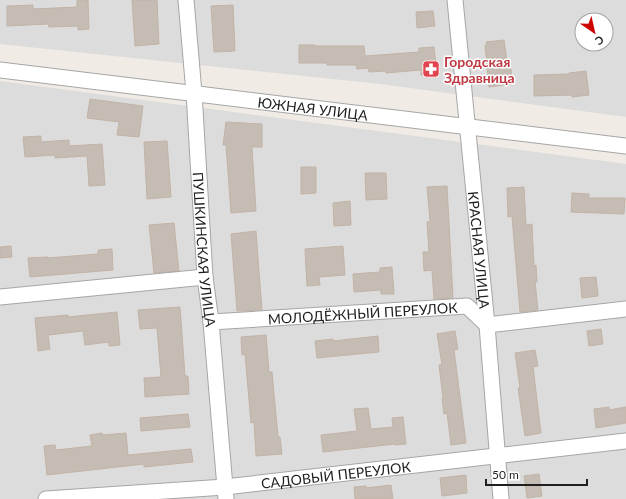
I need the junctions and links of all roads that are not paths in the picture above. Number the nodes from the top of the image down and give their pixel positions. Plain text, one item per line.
1 (186, 0) edge
2 (455, 0) edge
3 (0, 70) edge
4 (194, 93) junction
5 (466, 126) junction
6 (626, 146) edge
7 (205, 276) junction
8 (0, 296) edge
9 (626, 309) edge
10 (211, 322) junction
11 (487, 325) junction
12 (626, 441) edge
13 (497, 457) junction
14 (225, 493) edge
15 (46, 499) edge
16 (501, 499) edge

1 - 4 street, ПУШКИНСКАЯ УЛИЦА
2 - 5 street, КРАСНАЯ УЛИЦА
3 - 4 street, ЮЖНАЯ УЛИЦА
4 - 5 street, ЮЖНАЯ УЛИЦА
4 - 7 street, ПУШКИНСКАЯ УЛИЦА
5 - 6 street, ЮЖНАЯ УЛИЦА
5 - 11 street, КРАСНАЯ УЛИЦА
7 - 8 street
7 - 10 street, ПУШКИНСКАЯ УЛИЦА
9 - 11 street
10 - 11 street, МОЛОДЁЖНЫЙ ПЕРЕУЛОК
10 - 14 street, ПУШКИНСКАЯ УЛИЦА
11 - 13 street, КРАСНАЯ УЛИЦА
12 - 13 street, САДОВЫЙ ПЕРЕУЛОК
13 - 14 street, САДОВЫЙ ПЕРЕУЛОК
13 - 16 street, КРАСНАЯ УЛИЦА
14 - 15 street, САДОВЫЙ ПЕРЕУЛОК

